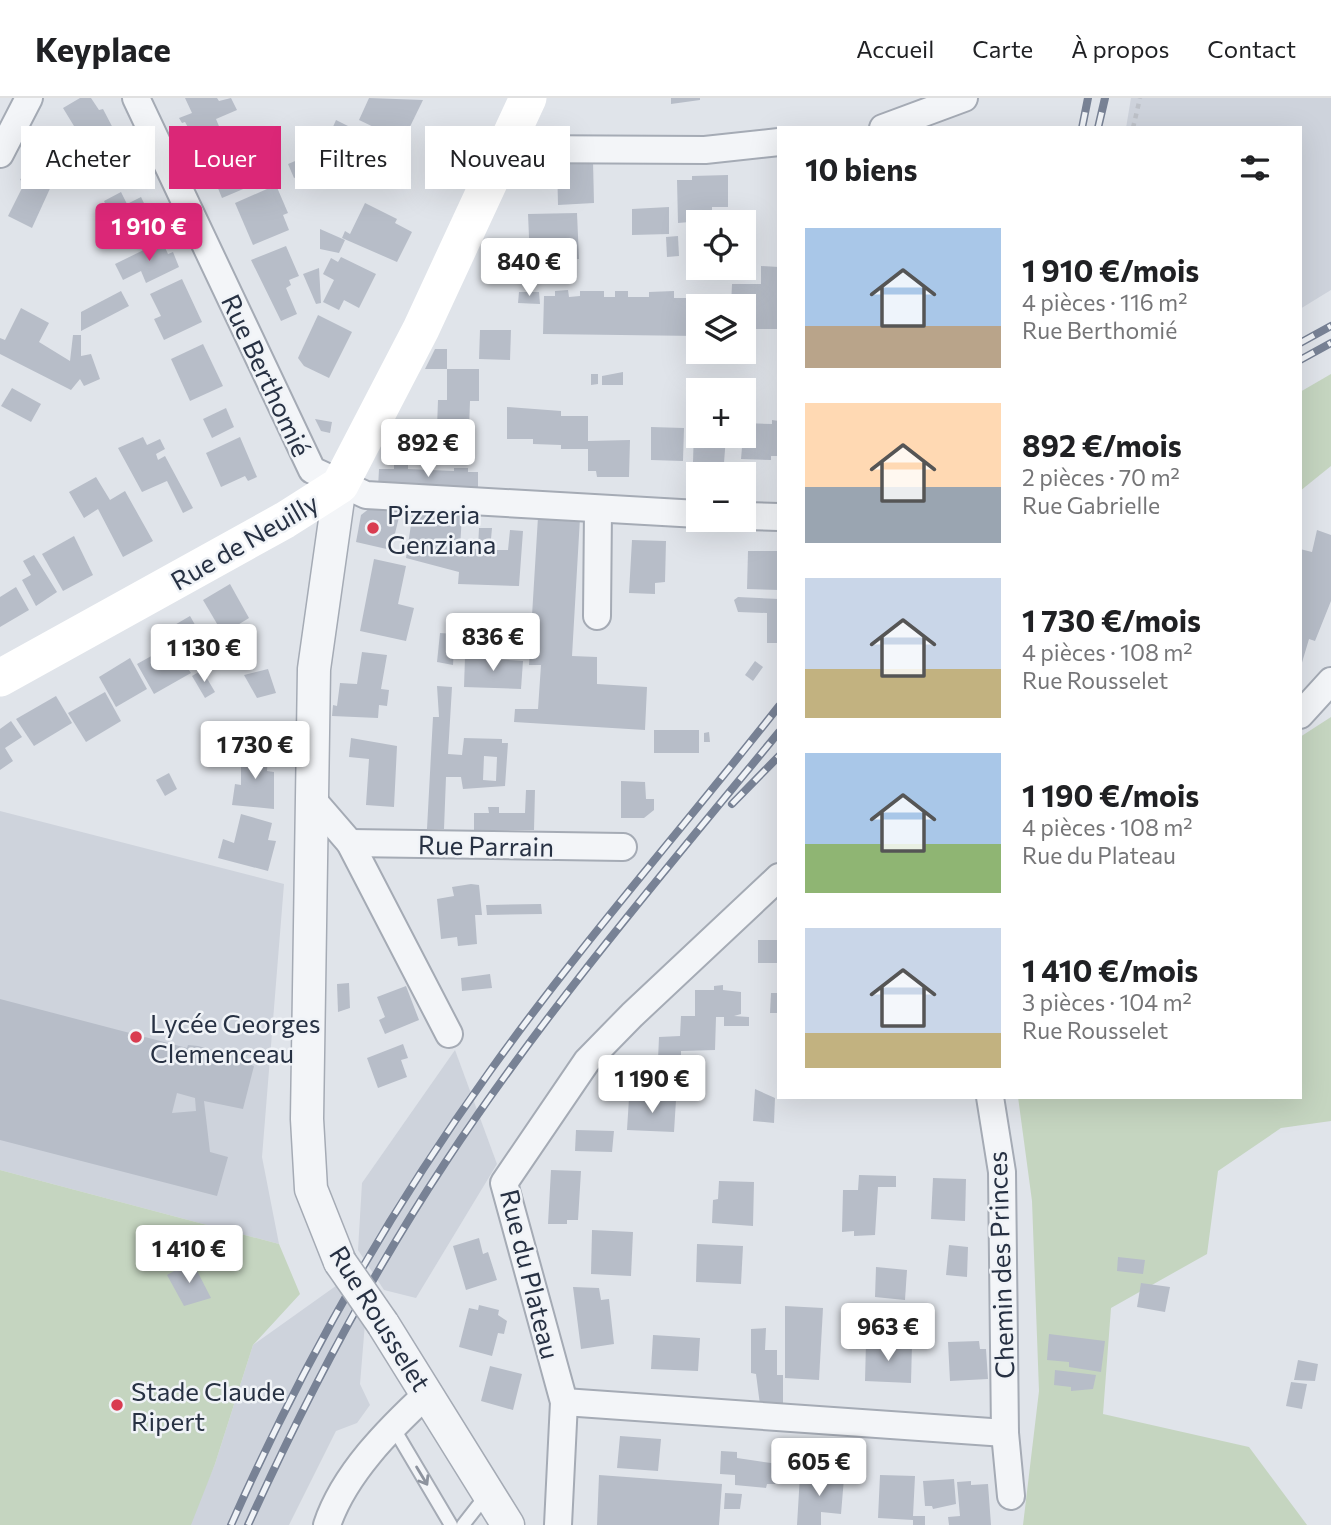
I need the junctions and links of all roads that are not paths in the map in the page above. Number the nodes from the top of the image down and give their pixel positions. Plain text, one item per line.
1 (29, 98) edge
2 (136, 98) edge
3 (528, 98) edge
4 (964, 98) edge
5 (515, 126) edge
6 (888, 126) edge
7 (777, 142) edge
8 (570, 149) edge
9 (0, 154) edge
10 (486, 189) edge
11 (340, 485) junction
12 (598, 510) junction
13 (686, 514) edge
14 (756, 516) edge
15 (777, 517) edge
16 (597, 616) dead end
17 (0, 678) edge
18 (1331, 681) edge
19 (1302, 713) edge
20 (312, 799) junction
21 (349, 843) junction
22 (622, 847) dead end
23 (777, 879) edge
24 (449, 1034) dead end
25 (990, 1099) edge
26 (428, 1393) junction
27 (564, 1402) junction
28 (393, 1426) junction
29 (1005, 1433) junction
30 (488, 1493) junction
31 (1011, 1496) dead end
32 (327, 1525) edge
33 (451, 1525) edge
34 (463, 1525) edge
35 (508, 1525) edge
36 (558, 1525) edge

1 - 9 street
2 - 11 street, Rue Berthomié
3 - 5 main road
4 - 6 street
7 - 8 street
10 - 11 main road
11 - 12 street, Rue Berthomié
11 - 17 main road, Rue de Neuilly
11 - 20 street, Rue Rousselet
12 - 13 street, Rue Berthomié
12 - 16 street
14 - 15 street
18 - 19 street
20 - 21 street
20 - 26 street, Rue Rousselet, bridge
21 - 22 street, Rue Parrain
21 - 24 street
23 - 27 street, Rue du Plateau
25 - 29 street, Chemin des Princes
26 - 28 street
26 - 30 street, Rue Rousselet
27 - 29 street
27 - 36 street, Rue du Plateau
28 - 32 street
28 -> 33 lane
29 - 31 street, Chemin des Princes
30 - 34 lane
30 - 35 street, Rue Rousselet

